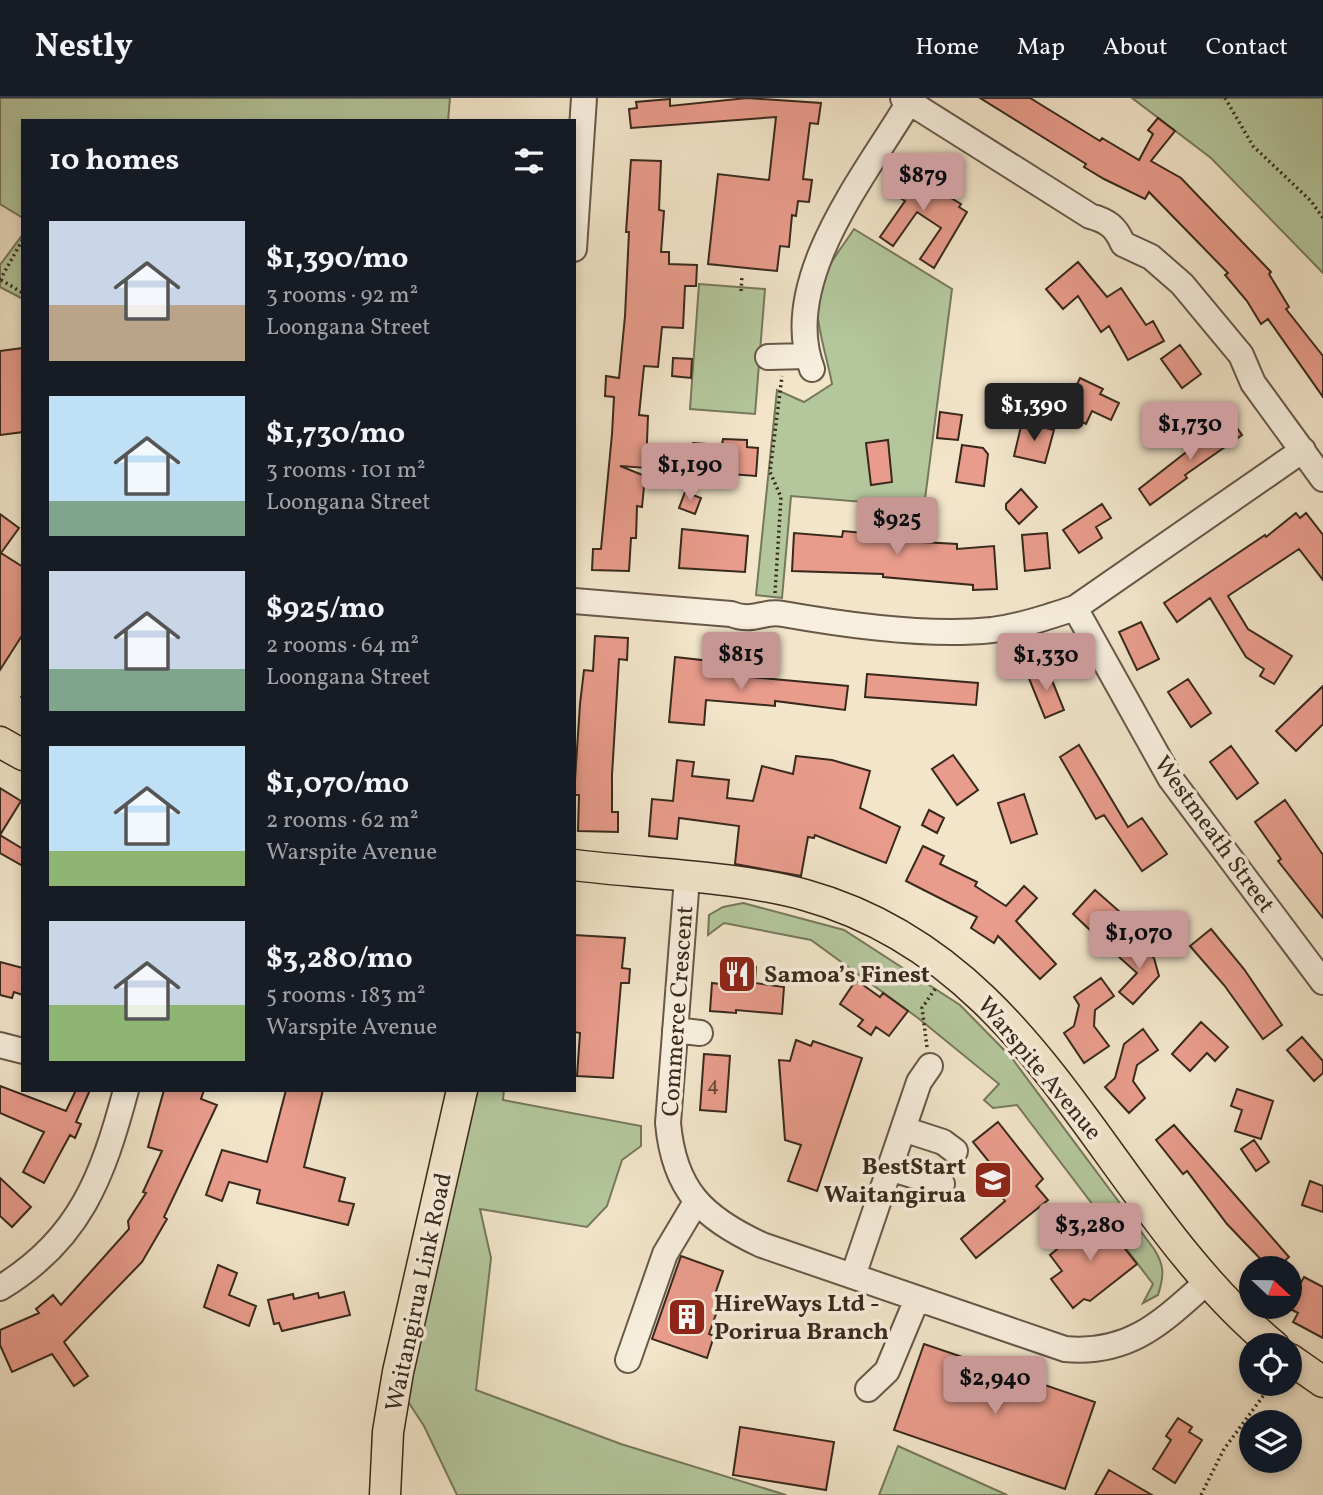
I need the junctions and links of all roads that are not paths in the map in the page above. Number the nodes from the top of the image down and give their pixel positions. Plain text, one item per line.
1 (584, 98) edge
2 (906, 100) edge
3 (576, 218) edge
4 (793, 359) road end
5 (1303, 450) junction
6 (1323, 479) edge
7 (576, 601) edge
8 (1075, 608) junction
9 (0, 743) edge
10 (21, 754) edge
11 (576, 866) edge
12 (687, 878) junction
13 (1323, 982) edge
14 (675, 1030) junction
15 (700, 1033) dead end
16 (0, 1045) edge
17 (21, 1050) edge
18 (930, 1066) road end
19 (125, 1092) edge
20 (462, 1092) edge
21 (903, 1129) junction
22 (955, 1151) dead end
23 (889, 1168) junction
24 (942, 1184) dead end
25 (696, 1202) junction
26 (853, 1276) junction
27 (1208, 1282) junction
28 (0, 1288) edge
29 (917, 1299) junction
30 (1261, 1333) edge
31 (628, 1360) dead end
32 (1302, 1367) edge
33 (1323, 1382) edge
34 (869, 1389) dead end
35 (385, 1495) edge

1 - 3 street
2 - 4 street
2 - 5 street
5 - 6 street
5 - 8 street
7 - 8 street
8 - 13 street, Westmeath Street
9 - 10 main road
11 - 12 main road, Warspite Avenue
12 - 14 street, Commerce Crescent
12 - 27 main road, Warspite Avenue
14 - 15 street
14 - 25 street, Commerce Crescent
16 - 17 street
18 - 21 street
19 - 28 street
20 - 35 main road, Waitangirua Link Road
21 - 22 street
21 - 23 street
23 - 24 street
23 - 26 street
25 - 26 street, Commerce Crescent
25 - 31 street
26 - 29 street, Commerce Crescent
27 - 29 street, Commerce Crescent
27 - 30 main road, Warspite Avenue
29 - 34 street
32 - 33 main road

